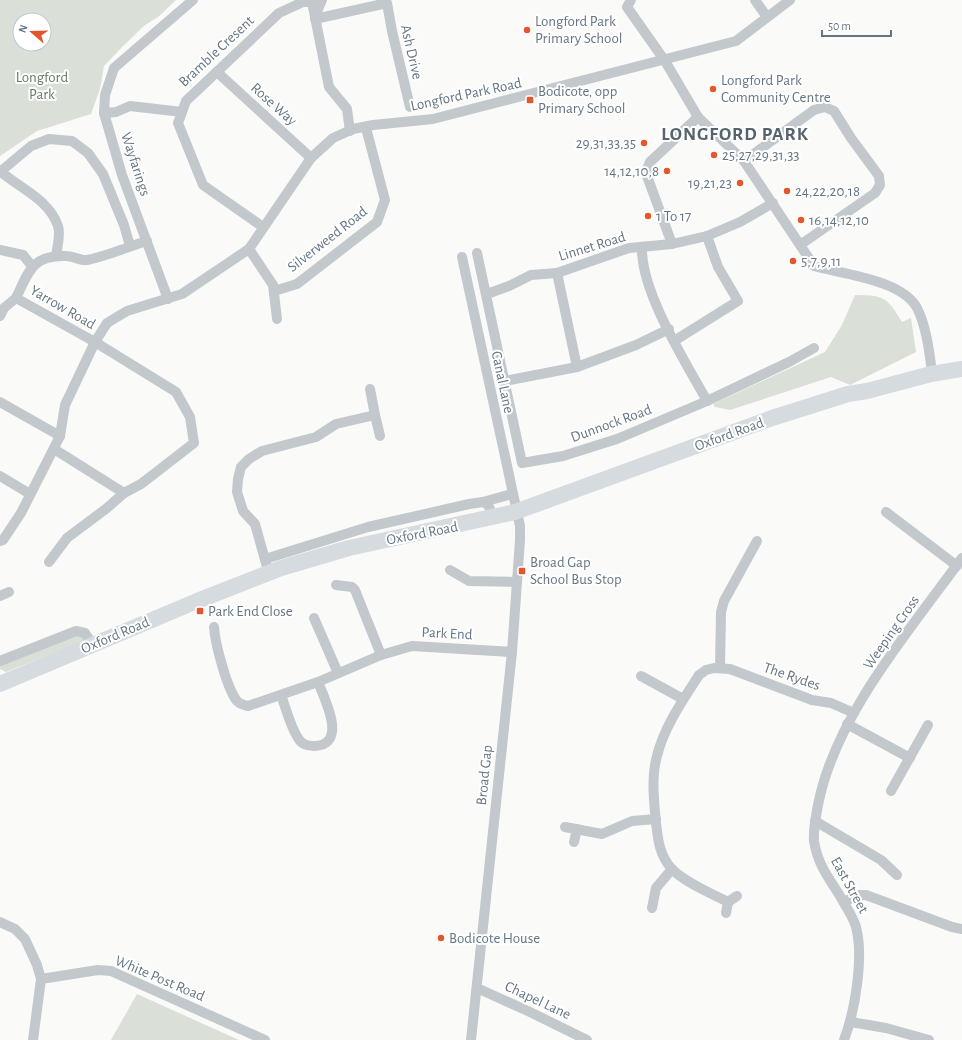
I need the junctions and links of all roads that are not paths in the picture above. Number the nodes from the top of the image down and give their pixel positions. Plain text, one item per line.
1 (193, 0) edge
2 (322, 0) edge
3 (631, 0) edge
4 (755, 0) edge
5 (790, 0) edge
6 (387, 2) edge
7 (315, 17) junction
8 (767, 17) junction
9 (665, 61) junction
10 (217, 72) junction
11 (410, 107) dead end
12 (182, 112) junction
13 (104, 113) junction
14 (698, 117) junction
15 (366, 128) junction
16 (350, 131) junction
17 (311, 158) junction
18 (744, 161) junction
19 (0, 172) edge
20 (773, 203) junction
21 (264, 227) junction
22 (707, 236) junction
23 (147, 241) junction
24 (672, 244) junction
25 (800, 245) junction
26 (130, 246) junction
27 (642, 248) junction
28 (249, 249) junction
29 (0, 250) edge
30 (477, 254) dead end
31 (56, 256) junction
32 (462, 257) dead end
33 (32, 266) junction
34 (557, 273) junction
35 (274, 291) junction
36 (487, 294) junction
37 (16, 298) junction
38 (168, 299) junction
39 (0, 316) edge
40 (277, 319) dead end
41 (668, 329) junction
42 (674, 341) junction
43 (95, 342) junction
44 (814, 348) dead end
45 (962, 358) edge
46 (577, 367) junction
47 (931, 368) junction
48 (962, 369) edge
49 (506, 381) junction
50 (370, 389) dead end
51 (707, 401) junction
52 (0, 402) edge
53 (375, 415) junction
54 (60, 436) junction
55 (380, 436) dead end
56 (54, 449) junction
57 (0, 476) edge
58 (124, 493) junction
59 (30, 494) junction
60 (512, 494) junction
61 (483, 502) junction
62 (516, 512) junction
63 (886, 512) dead end
64 (494, 517) junction
65 (0, 541) edge
66 (757, 541) dead end
67 (265, 558) junction
68 (49, 562) dead end
69 (959, 562) edge
70 (450, 570) dead end
71 (269, 574) junction
72 (517, 582) junction
73 (336, 585) dead end
74 (314, 618) dead end
75 (214, 627) dead end
76 (93, 645) junction
77 (512, 652) junction
78 (381, 655) junction
79 (0, 661) edge
80 (720, 668) junction
81 (338, 673) junction
82 (641, 676) dead end
83 (318, 682) junction
84 (0, 684) edge
85 (281, 695) junction
86 (683, 699) junction
87 (854, 713) junction
88 (847, 724) junction
89 (928, 725) dead end
90 (910, 758) junction
91 (891, 791) dead end
92 (656, 819) junction
93 (815, 821) junction
94 (565, 827) dead end
95 (577, 830) junction
96 (574, 842) dead end
97 (672, 869) junction
98 (897, 875) dead end
99 (737, 896) dead end
100 (728, 902) junction
101 (844, 902) junction
102 (652, 908) dead end
103 (726, 913) dead end
104 (0, 922) edge
105 (962, 929) edge
106 (41, 979) junction
107 (476, 988) junction
108 (851, 1022) junction
109 (33, 1040) edge
110 (265, 1040) edge
111 (470, 1040) edge
112 (587, 1040) edge
113 (844, 1040) edge
114 (929, 1040) edge

1 - 13 street
2 - 7 street
3 - 9 street
4 - 8 street
5 - 8 street, Longford Park Road
6 - 7 street, Ash Drive
6 - 11 street, Ash Drive
7 - 10 street, Bramble Cresent
7 - 16 street, Bramble Cresent
8 - 9 street, Longford Park Road
9 - 14 street
9 - 15 street, Longford Park Road
10 - 12 street, Bramble Cresent
10 - 17 street, Rose Way
12 - 13 street, Wayfarings
12 - 21 street, Bramble Cresent
13 - 23 street, Wayfarings
14 - 18 street
14 - 24 street
15 - 16 street, Longford Park Road
15 - 35 street, Silverweed Road
16 - 17 street, Longford Park Road
17 - 21 street, Longford Park Road
18 - 20 street
18 - 25 street
19 - 26 street
19 - 31 street
20 - 22 street, Linnet Road
20 - 25 street
21 - 28 street, Longford Park Road
22 - 24 street, Linnet Road
22 - 42 street
23 - 26 street, Yarrow Road
23 - 38 street, Wayfarings
24 - 27 street, Linnet Road
25 - 47 street
26 - 31 street, Yarrow Road
27 - 34 street, Linnet Road
27 - 41 street
28 - 35 street, Silverweed Road
28 - 38 street, Longford Park Road
29 - 33 street, Yarrow Road
30 - 36 street
31 - 33 street, Yarrow Road
32 - 60 street, Canal Lane
33 - 37 street, Yarrow Road
34 - 36 street, Linnet Road
34 - 46 street
35 - 40 street, Silverweed Road
36 - 49 street
37 - 39 street, Yarrow Road
37 - 43 street, Yarrow Road
38 - 43 street, Longford Park Road
41 - 42 street
41 - 46 street
42 - 51 street
43 - 54 street, Longford Park Road
43 - 58 street, Yarrow Road
44 - 51 street, Dunnock Road
45 - 47 main road, Oxford Road
46 - 49 street
47 - 48 main road, Oxford Road
47 - 62 main road, Oxford Road
49 - 51 street, Dunnock Road
50 - 53 street
52 - 54 street
53 - 55 street
53 - 67 street
54 - 56 street, Longford Park Road
56 - 58 street
56 - 59 street, Longford Park Road
57 - 59 street
58 - 68 street
59 - 65 street, Longford Park Road
60 - 61 street
60 - 62 street, Canal Lane
61 - 64 street
61 - 67 street
62 - 64 main road, Oxford Road
62 - 72 street, Broad Gap
63 - 69 street
64 - 71 main road, Oxford Road
66 - 80 street
67 - 71 street
69 - 87 street, Weeping Cross
70 - 72 street
71 - 76 main road, Oxford Road
72 - 77 street, Broad Gap
73 - 78 street
74 - 81 street
75 - 85 street, Park End
76 - 79 street
76 - 84 main road, Oxford Road
77 - 78 street, Park End
77 - 107 street, Broad Gap
78 - 81 street, Park End
80 - 86 street, The Rydes
80 - 87 street, The Rydes
81 - 83 street, Park End
82 - 86 street
83 - 85 street, Park End
83 - 85 street
86 - 92 street, The Rydes
87 - 88 street, Weeping Cross
88 - 90 street
88 - 93 street, East Street
89 - 90 street
90 - 91 street
92 - 95 street
92 - 97 street, The Rydes
93 - 98 street
93 - 101 street, East Street
94 - 95 street
95 - 96 street
97 - 100 street, The Rydes
97 - 102 street
99 - 100 street
100 - 103 street
101 - 105 street
101 - 108 street, East Street
104 - 106 street
106 - 109 street
106 - 110 street, White Post Road
107 - 111 street, Broad Gap
107 - 112 street, Chapel Lane
108 - 113 street, East Street
108 - 114 street

